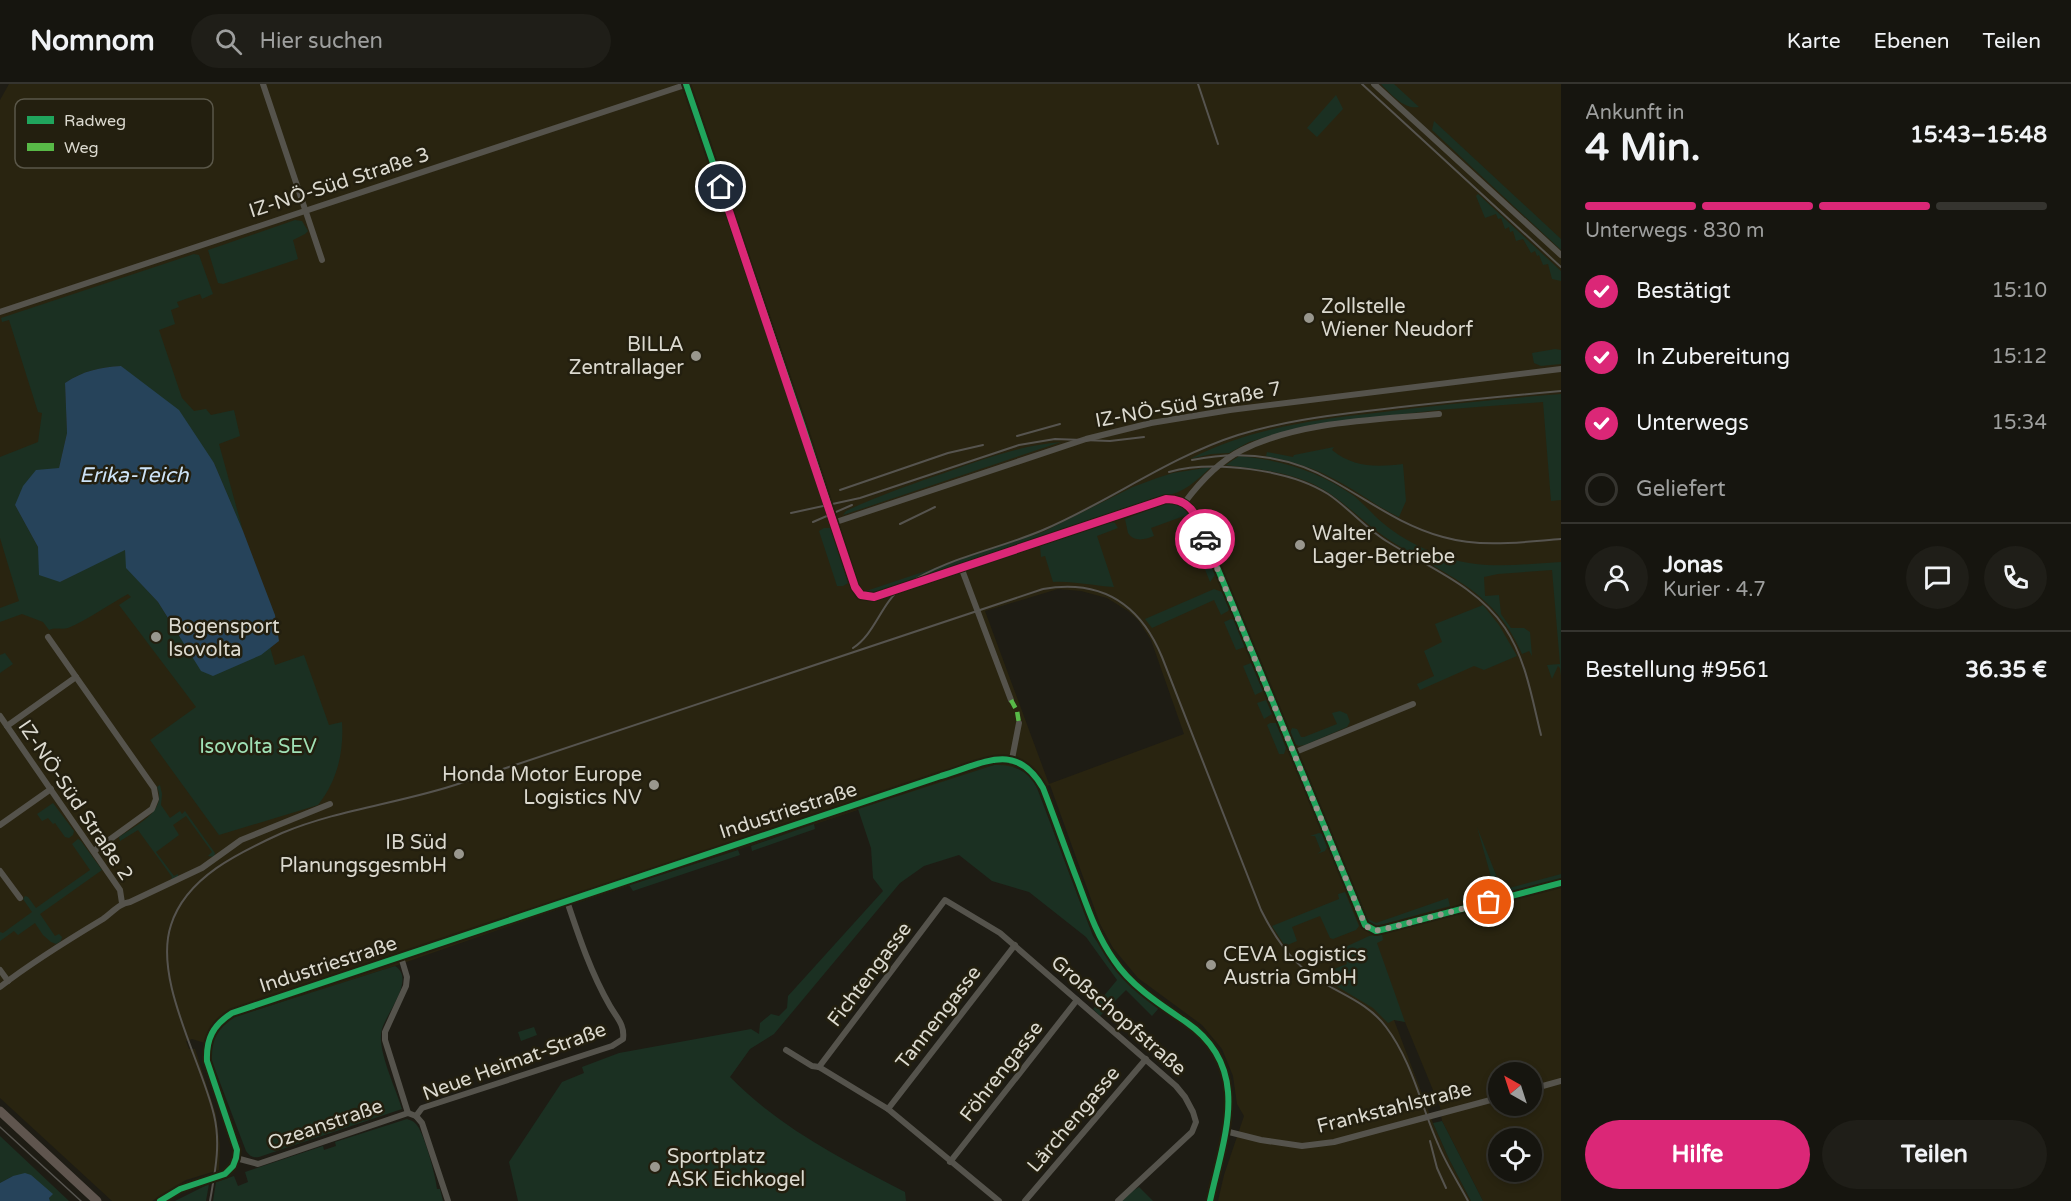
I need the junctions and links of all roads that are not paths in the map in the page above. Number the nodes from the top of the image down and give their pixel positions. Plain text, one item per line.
1 (263, 84) edge
2 (687, 84) edge
3 (1374, 84) edge
4 (305, 210) junction
5 (1561, 255) edge
6 (322, 260) dead end
7 (0, 312) edge
8 (1561, 369) edge
9 (1439, 414) dead end
10 (1185, 502) junction
11 (833, 523) junction
12 (962, 567) junction
13 (48, 638) dead end
14 (76, 677) junction
15 (1011, 700) dead end
16 (1413, 704) dead end
17 (0, 716) edge
18 (1019, 723) dead end
19 (7, 726) junction
20 (1293, 753) junction
21 (1012, 759) junction
22 (51, 789) junction
23 (330, 804) dead end
24 (0, 825) edge
25 (94, 851) junction
26 (0, 871) edge
27 (1561, 883) edge
28 (20, 898) dead end
29 (945, 900) joint
30 (567, 901) junction
31 (122, 903) junction
32 (1015, 945) junction
33 (401, 957) junction
34 (0, 970) edge
35 (8, 981) junction
36 (0, 987) edge
37 (1077, 1000) junction
38 (786, 1050) dead end
39 (1146, 1059) junction
40 (819, 1067) junction
41 (1561, 1081) edge
42 (1542, 1086) edge
43 (1488, 1101) edge
44 (888, 1109) junction
45 (0, 1112) edge
46 (408, 1113) junction
47 (416, 1116) junction
48 (1226, 1131) junction
49 (236, 1158) junction
50 (950, 1162) junction
51 (97, 1201) edge
52 (160, 1201) edge
53 (448, 1201) edge
54 (999, 1201) edge
55 (1025, 1201) edge
56 (1118, 1201) edge
57 (1210, 1201) edge

1 - 4 street
2 - 4 street, IZ-NÖ-Süd Straße 3
2 - 11 street
3 - 5 street
4 - 6 street
4 - 7 street, IZ-NÖ-Süd Straße 3
8 - 11 street, IZ-NÖ-Süd Straße 7
9 - 10 street
10 - 12 street
10 - 20 street
11 - 12 street
12 - 15 street
13 - 14 street
14 - 19 street
14 - 25 street
16 - 20 street
17 - 19 street, IZ-NÖ-Süd Straße 2
18 - 21 street
19 - 22 street, IZ-NÖ-Süd Straße 2
20 - 27 street
21 - 30 street, Industriestraße
21 - 48 street
22 - 24 street
22 - 25 street, IZ-NÖ-Süd Straße 2
23 - 31 street
25 - 31 street, IZ-NÖ-Süd Straße 2
26 - 28 street
29 - 32 street, Großschopfstraße
29 - 40 street, Fichtengasse
30 - 33 street, Industriestraße
30 - 47 street, Neue Heimat-Straße
31 - 35 street
32 - 37 street, Großschopfstraße
32 - 44 street, Tannengasse
33 - 46 street, Ozeanstraße
33 - 49 street, Industriestraße
34 - 35 street
35 - 36 street
37 - 39 street, Großschopfstraße
37 - 50 street, Föhrengasse
38 - 40 street
39 - 55 street, Lärchengasse
39 - 56 street, Großschopfstraße
40 - 44 street
41 - 42 street
43 - 48 street, Frankstahlstraße
44 - 50 street
45 - 51 main road
46 - 47 street, Ozeanstraße
46 - 49 street, Ozeanstraße
47 - 53 street
48 - 57 street
49 - 52 street
50 - 54 street

